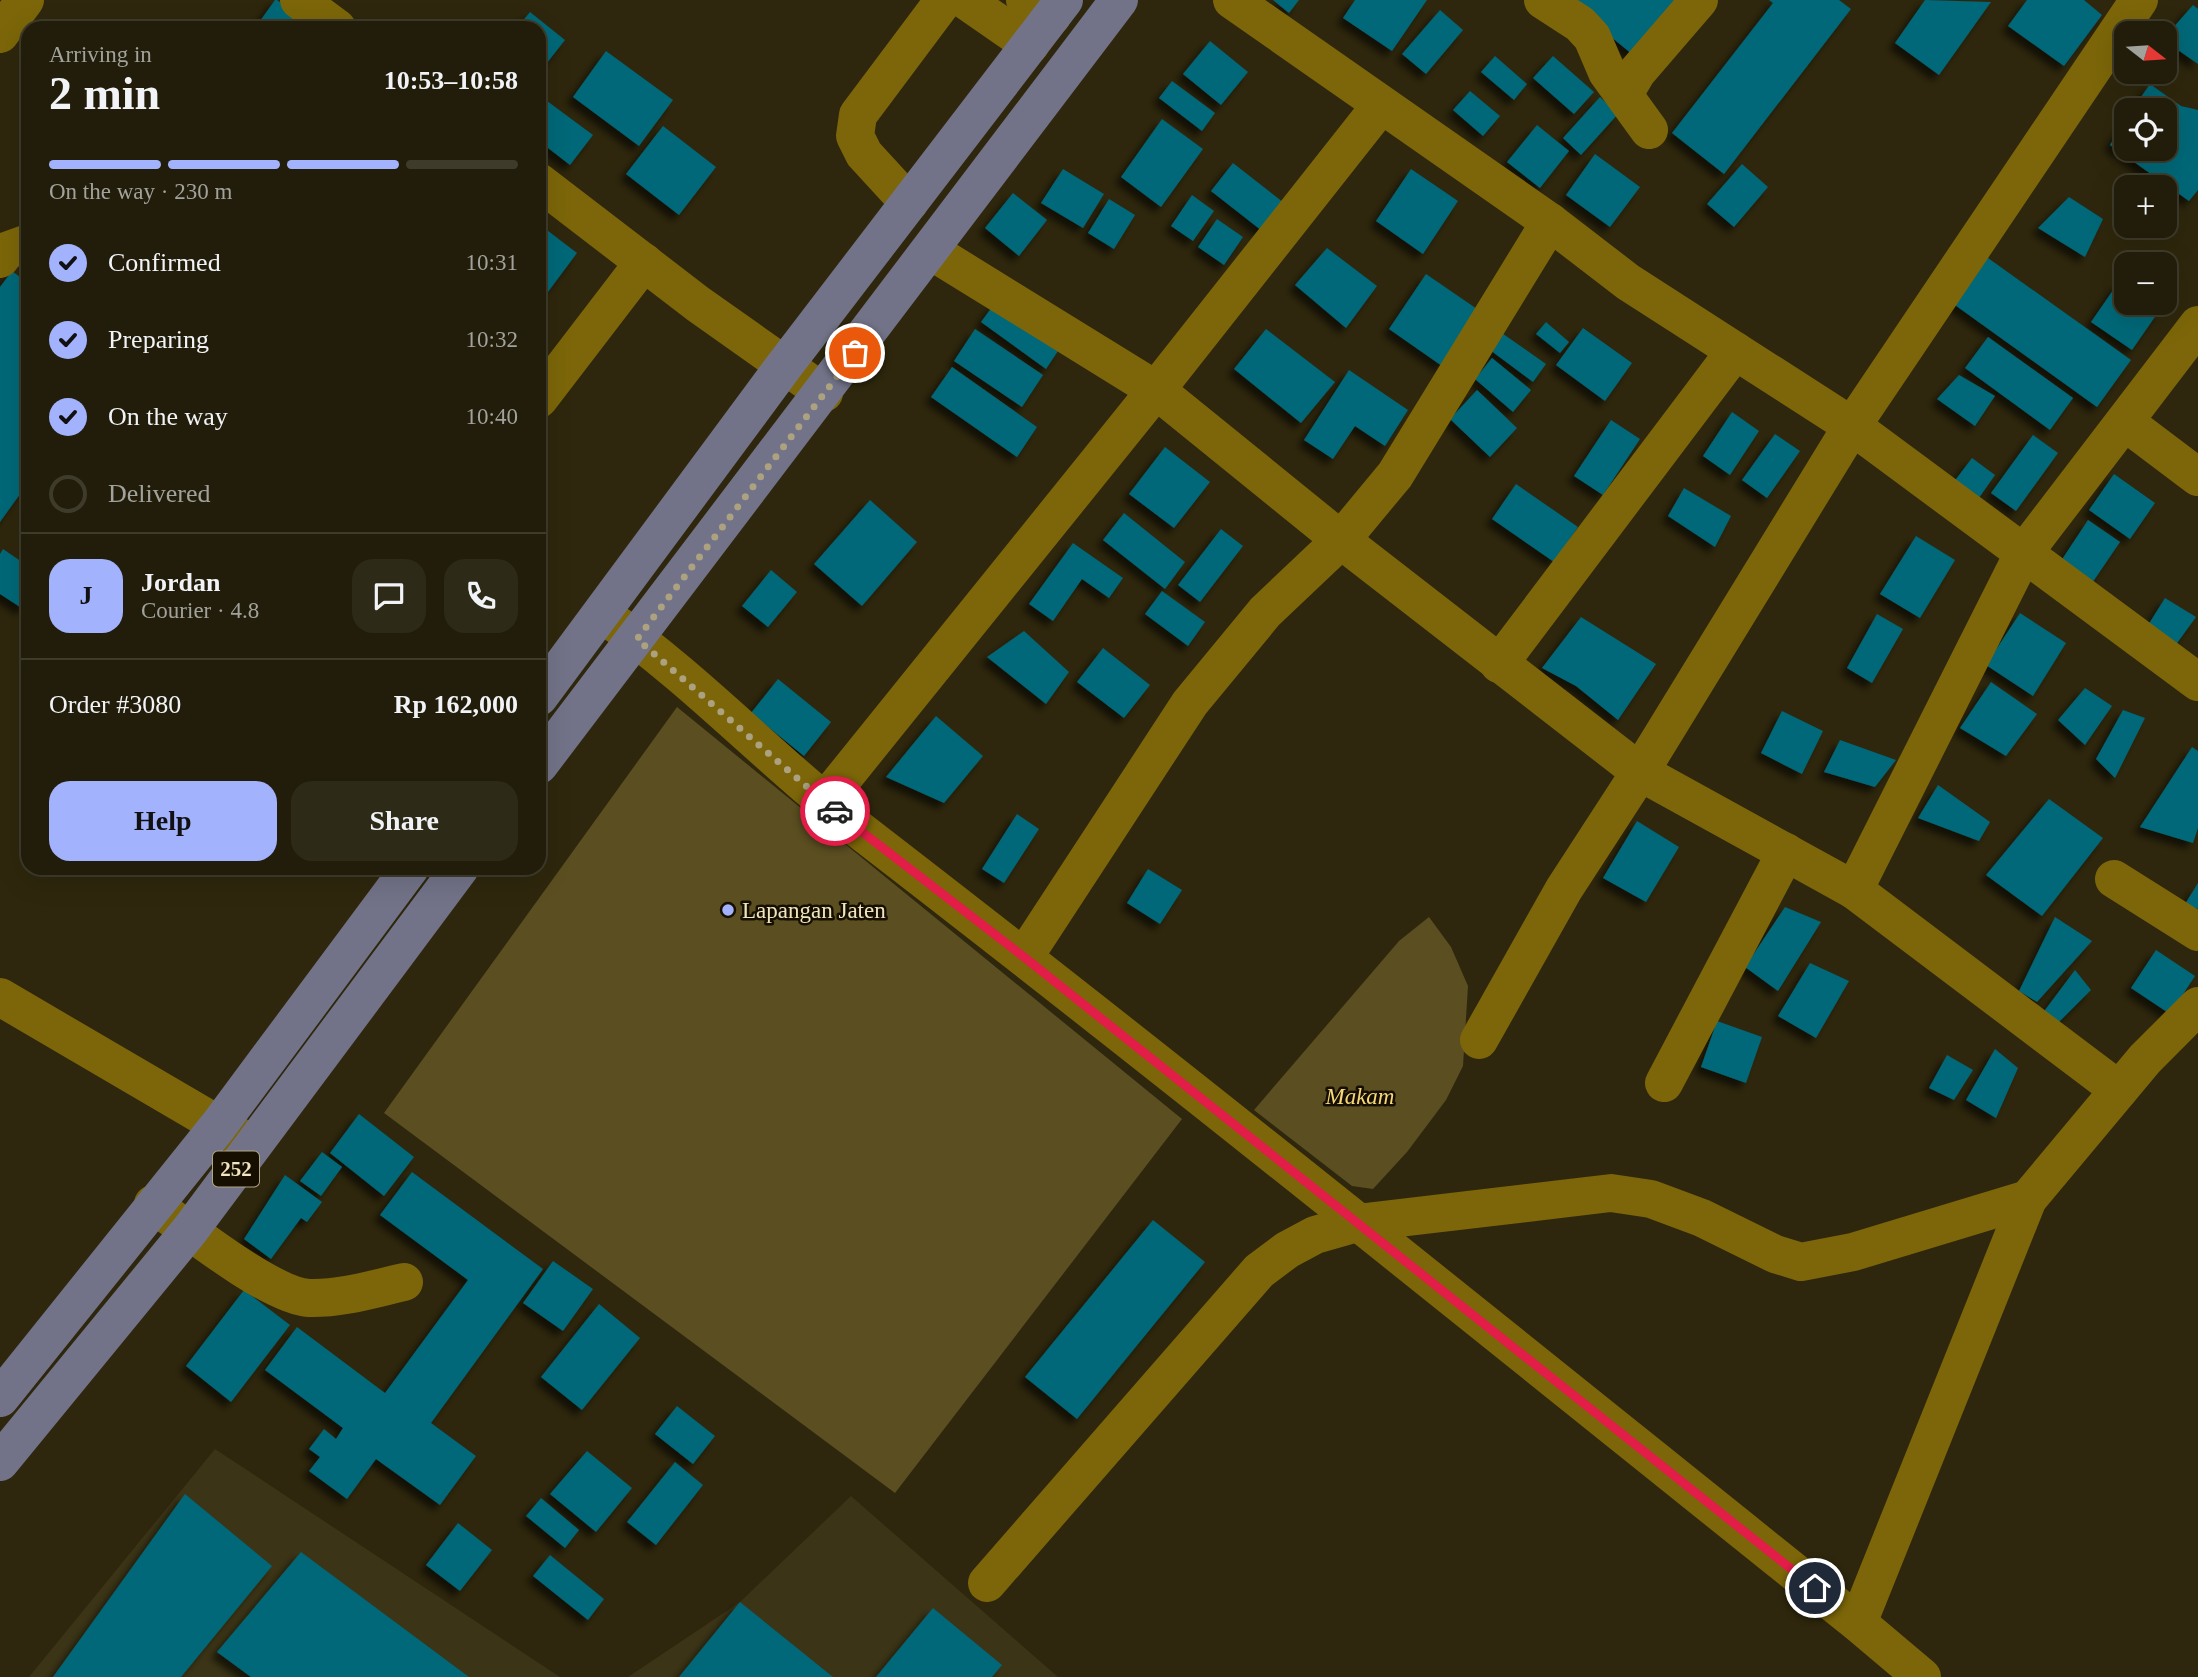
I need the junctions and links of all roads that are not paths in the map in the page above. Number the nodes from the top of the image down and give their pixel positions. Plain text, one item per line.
1 (24, 0) edge
2 (299, 0) edge
3 (944, 0) edge
4 (965, 0) edge
5 (1119, 0) edge
6 (1232, 0) edge
7 (1543, 0) edge
8 (1699, 0) edge
9 (2139, 0) edge
10 (1043, 15) edge
11 (328, 21) edge
12 (0, 34) edge
13 (1624, 94) junction
14 (1381, 105) junction
15 (1650, 130) dead end
16 (546, 187) edge
17 (909, 203) junction
18 (1550, 222) junction
19 (21, 246) edge
20 (931, 251) junction
21 (0, 259) edge
22 (644, 262) junction
23 (2198, 325) edge
24 (1735, 351) junction
25 (769, 355) junction
26 (546, 390) edge
27 (1156, 390) junction
28 (824, 393) junction
29 (2125, 422) junction
30 (1852, 426) junction
31 (2198, 477) edge
32 (1341, 540) junction
33 (2023, 554) junction
34 (602, 614) junction
35 (637, 639) junction
36 (1499, 664) junction
37 (2198, 682) edge
38 (546, 688) edge
39 (546, 756) edge
40 (1640, 772) junction
41 (824, 802) junction
42 (1786, 852) junction
43 (405, 875) edge
44 (455, 875) edge
45 (2114, 879) dead end
46 (1854, 890) junction
47 (2198, 932) edge
48 (1024, 957) junction
49 (0, 997) edge
50 (2198, 1006) edge
51 (1479, 1040) dead end
52 (1664, 1083) dead end
53 (2119, 1090) junction
54 (197, 1112) junction
55 (253, 1146) junction
56 (2028, 1199) junction
57 (153, 1204) junction
58 (1357, 1223) junction
59 (190, 1230) junction
60 (404, 1282) dead end
61 (0, 1398) edge
62 (0, 1462) edge
63 (987, 1583) dead end
64 (1858, 1623) junction
65 (1922, 1677) edge

1 - 12 street
2 - 11 street
3 - 17 street
4 - 10 street
5 - 20 main road
6 - 14 street
7 - 13 street
8 - 13 street
9 - 30 street
10 - 17 main road
13 - 15 street
14 - 18 street
14 - 27 street
16 - 22 street
17 - 25 main road
18 - 24 street
18 - 32 street
19 - 21 street
20 - 27 street
20 - 28 main road
22 - 25 street
22 - 26 street
23 - 29 street
24 - 30 street
24 - 36 street
25 - 28 street
25 - 34 main road
27 - 32 street
27 - 41 street
28 - 35 main road
29 - 31 street
29 - 33 street
30 - 33 street
30 - 40 street
32 - 36 street
32 - 48 street
33 - 37 street
33 - 46 street
34 - 35 street
34 - 38 main road
35 - 39 main road
35 - 41 street
36 - 40 street
40 - 42 street
40 - 51 street
41 - 48 street
42 - 46 street
42 - 52 street
43 - 54 main road, 252
44 - 55 main road, 252
45 - 47 street
46 - 53 street
48 - 58 street
49 - 54 street
50 - 53 street
53 - 56 street
54 - 55 street
54 - 57 main road, 252
55 - 59 main road, 252
56 - 58 street
56 - 64 street
57 - 59 street
57 - 61 main road, 252
58 - 63 street
58 - 64 street
59 - 60 street
59 - 62 main road, 252
64 - 65 street

